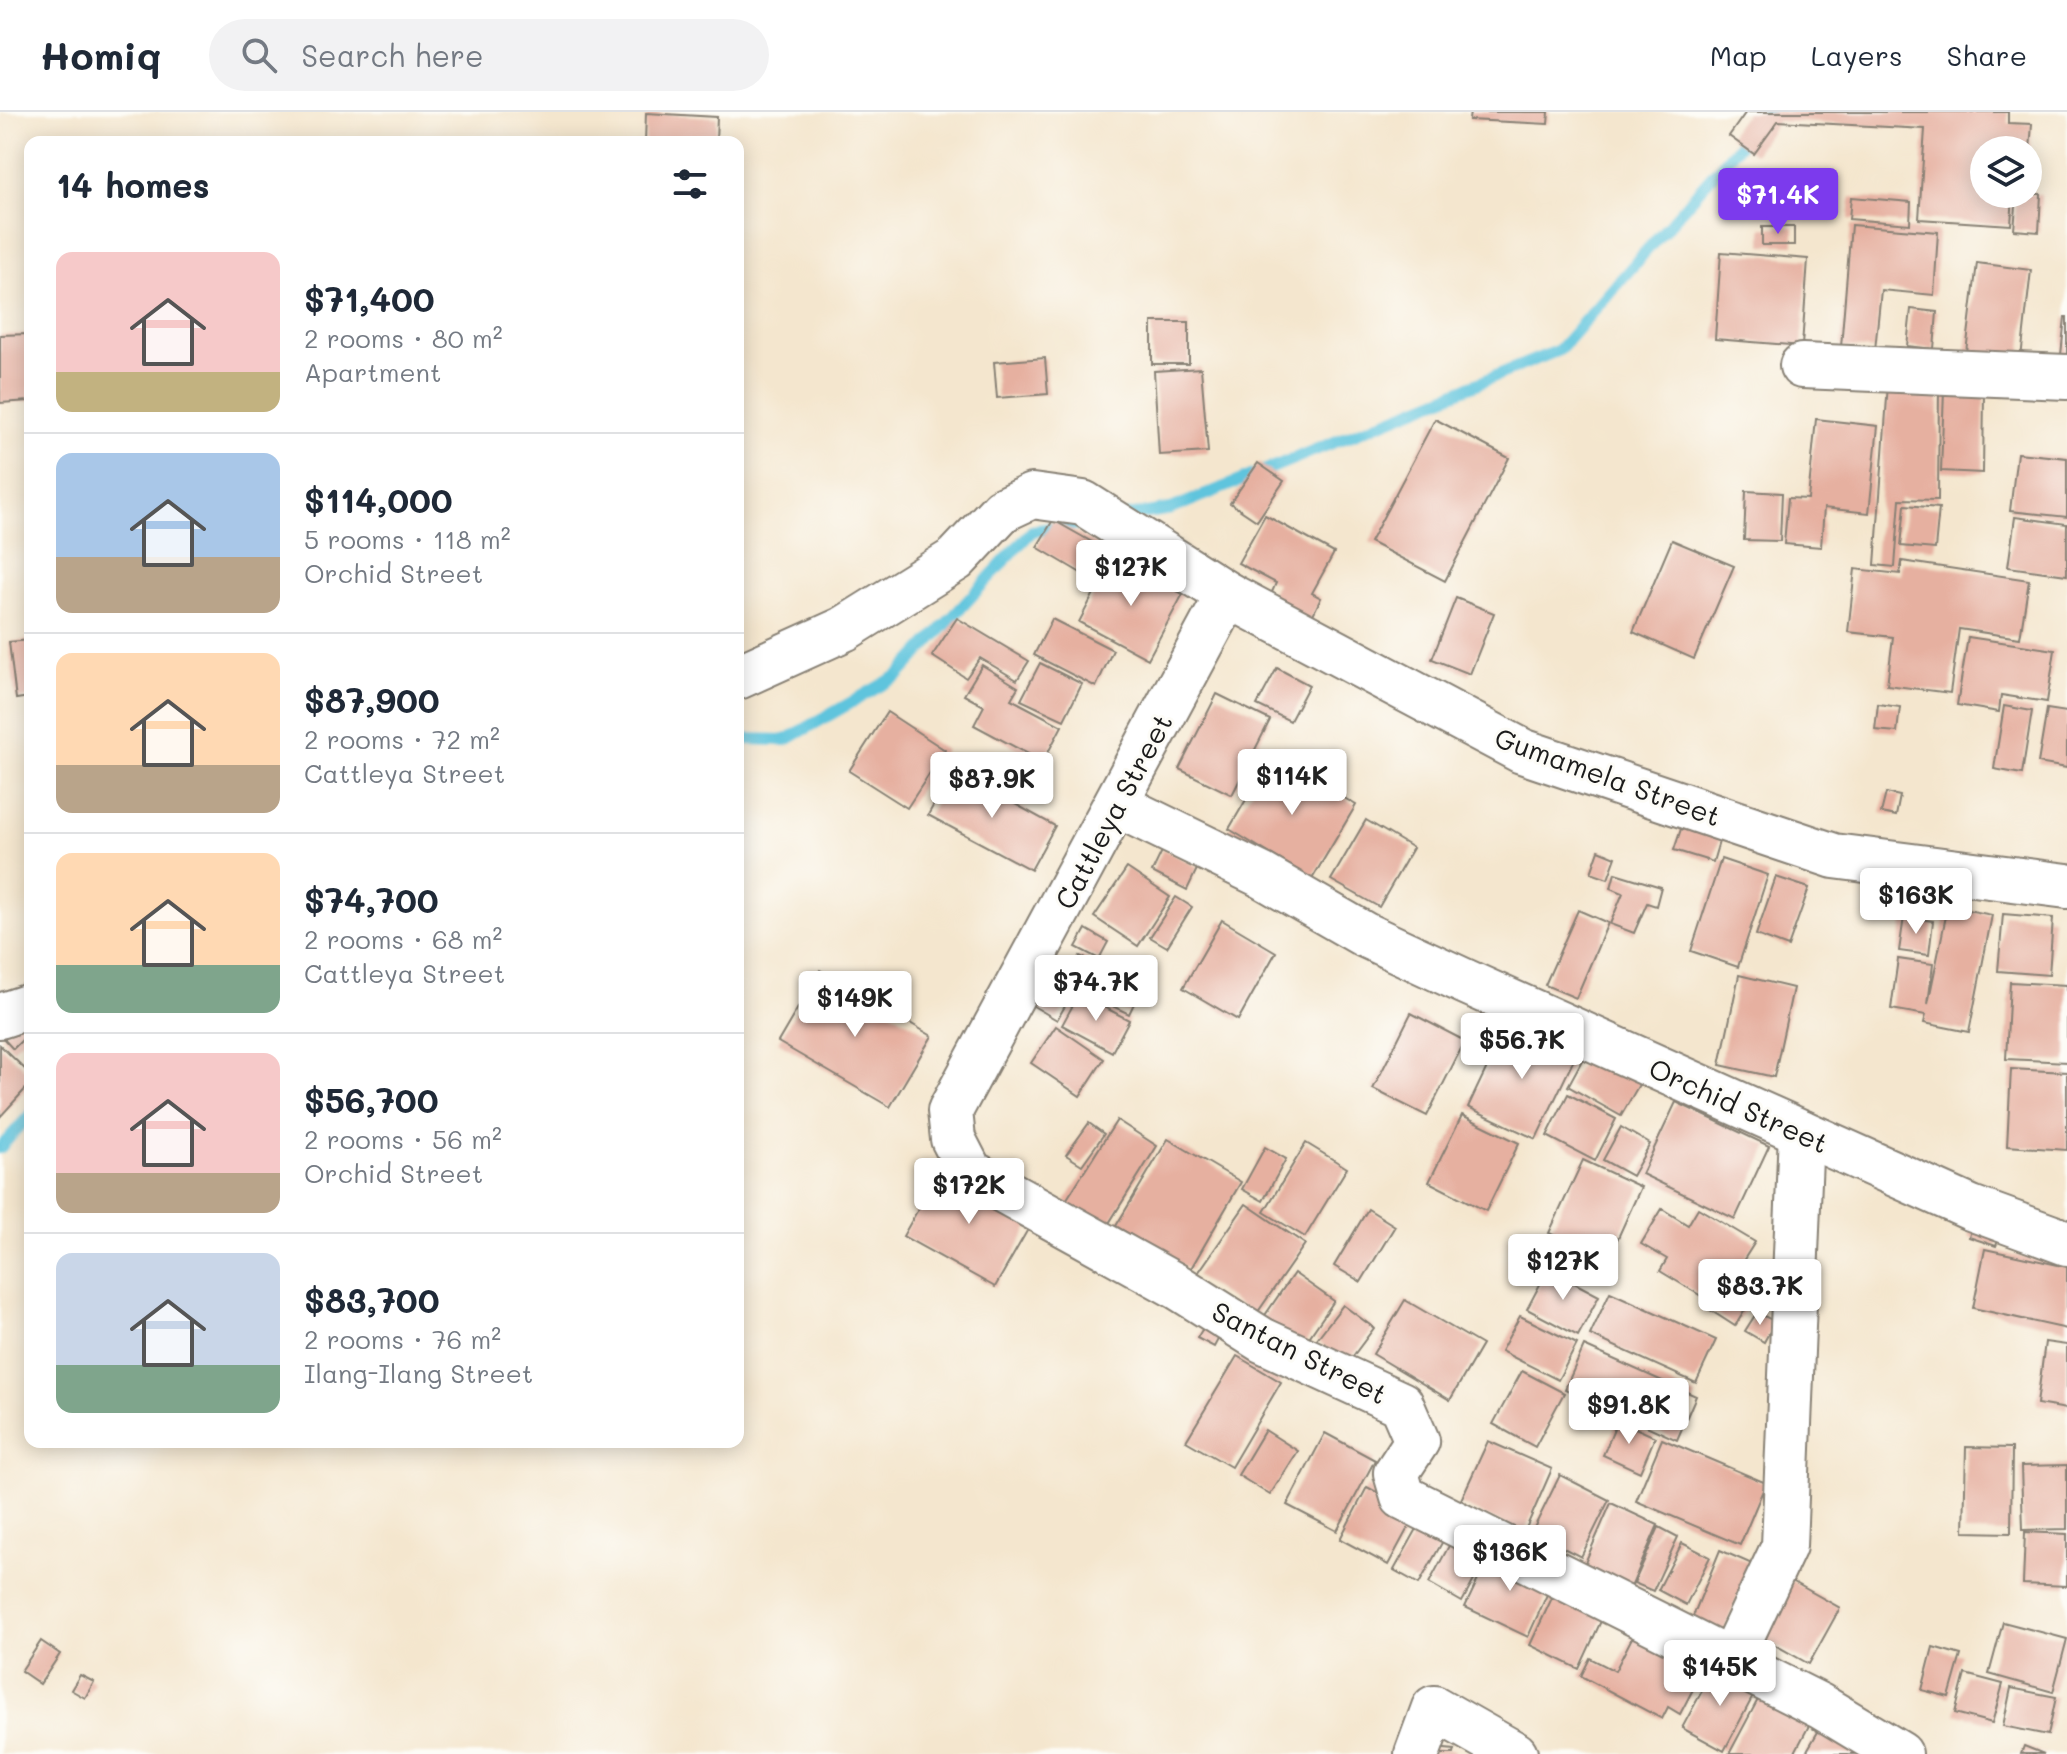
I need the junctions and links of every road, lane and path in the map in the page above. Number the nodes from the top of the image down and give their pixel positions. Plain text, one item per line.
1 (1802, 366) dead end
2 (2067, 377) edge
3 (1228, 595) junction
4 (744, 674) edge
5 (1117, 805) junction
6 (2067, 886) edge
7 (24, 1008) edge
8 (0, 1016) edge
9 (950, 1111) joint
10 (1801, 1132) junction
11 (2067, 1243) edge
12 (1730, 1661) junction
13 (1417, 1754) edge
14 (1515, 1754) edge
15 (1900, 1754) edge

1 - 2 street
3 - 4 street, Gumamela Street
3 - 5 street, Cattleya Street
3 - 6 street, Gumamela Street
5 - 9 street, Cattleya Street
5 - 10 street, Orchid Street
7 - 8 street
9 - 12 street, Santan Street
10 - 11 street, Orchid Street
10 - 12 street
12 - 15 street, Santan Street
13 - 14 street

